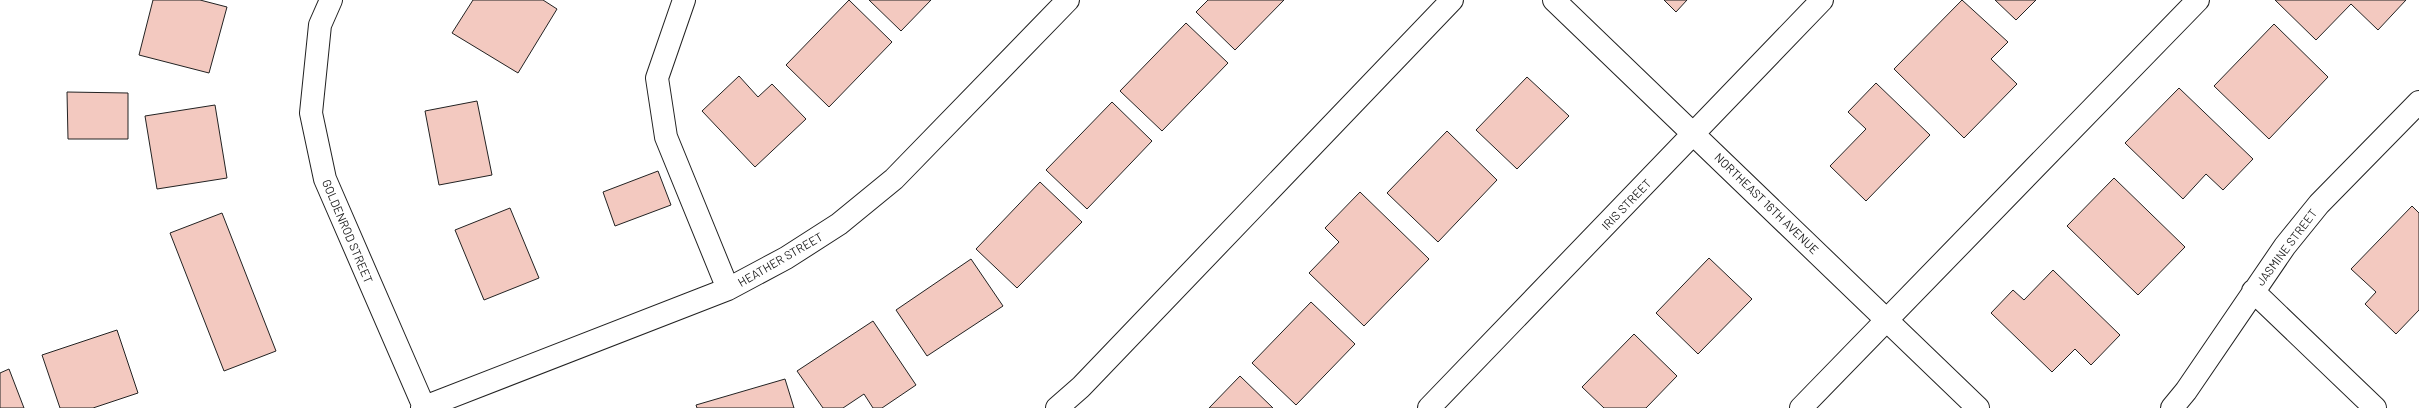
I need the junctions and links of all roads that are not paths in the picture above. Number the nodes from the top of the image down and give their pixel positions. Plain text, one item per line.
1 (331, 0) edge
2 (684, 0) edge
3 (1068, 0) edge
4 (1452, 0) edge
5 (1554, 0) edge
6 (1822, 0) edge
7 (2198, 0) edge
8 (2419, 102) edge
9 (1694, 133) junction
10 (728, 289) junction
11 (2253, 291) junction
12 (1886, 319) junction
13 (423, 408) edge
14 (1057, 408) edge
15 (1429, 408) edge
16 (1801, 408) edge
17 (1978, 408) edge
18 (2172, 408) edge
19 (2375, 408) edge

1 - 13 street, GOLDENROD STREET
2 - 10 street
3 - 10 street, HEATHER STREET
4 - 14 street
5 - 9 street, NORTHEAST 16TH AVENUE
6 - 9 street, IRIS STREET
7 - 12 street
8 - 11 street, JASMINE STREET
9 - 12 street, NORTHEAST 16TH AVENUE
9 - 15 street, IRIS STREET
10 - 13 street, HEATHER STREET
11 - 18 street, JASMINE STREET
11 - 19 street
12 - 16 street
12 - 17 street, NORTHEAST 16TH AVENUE

